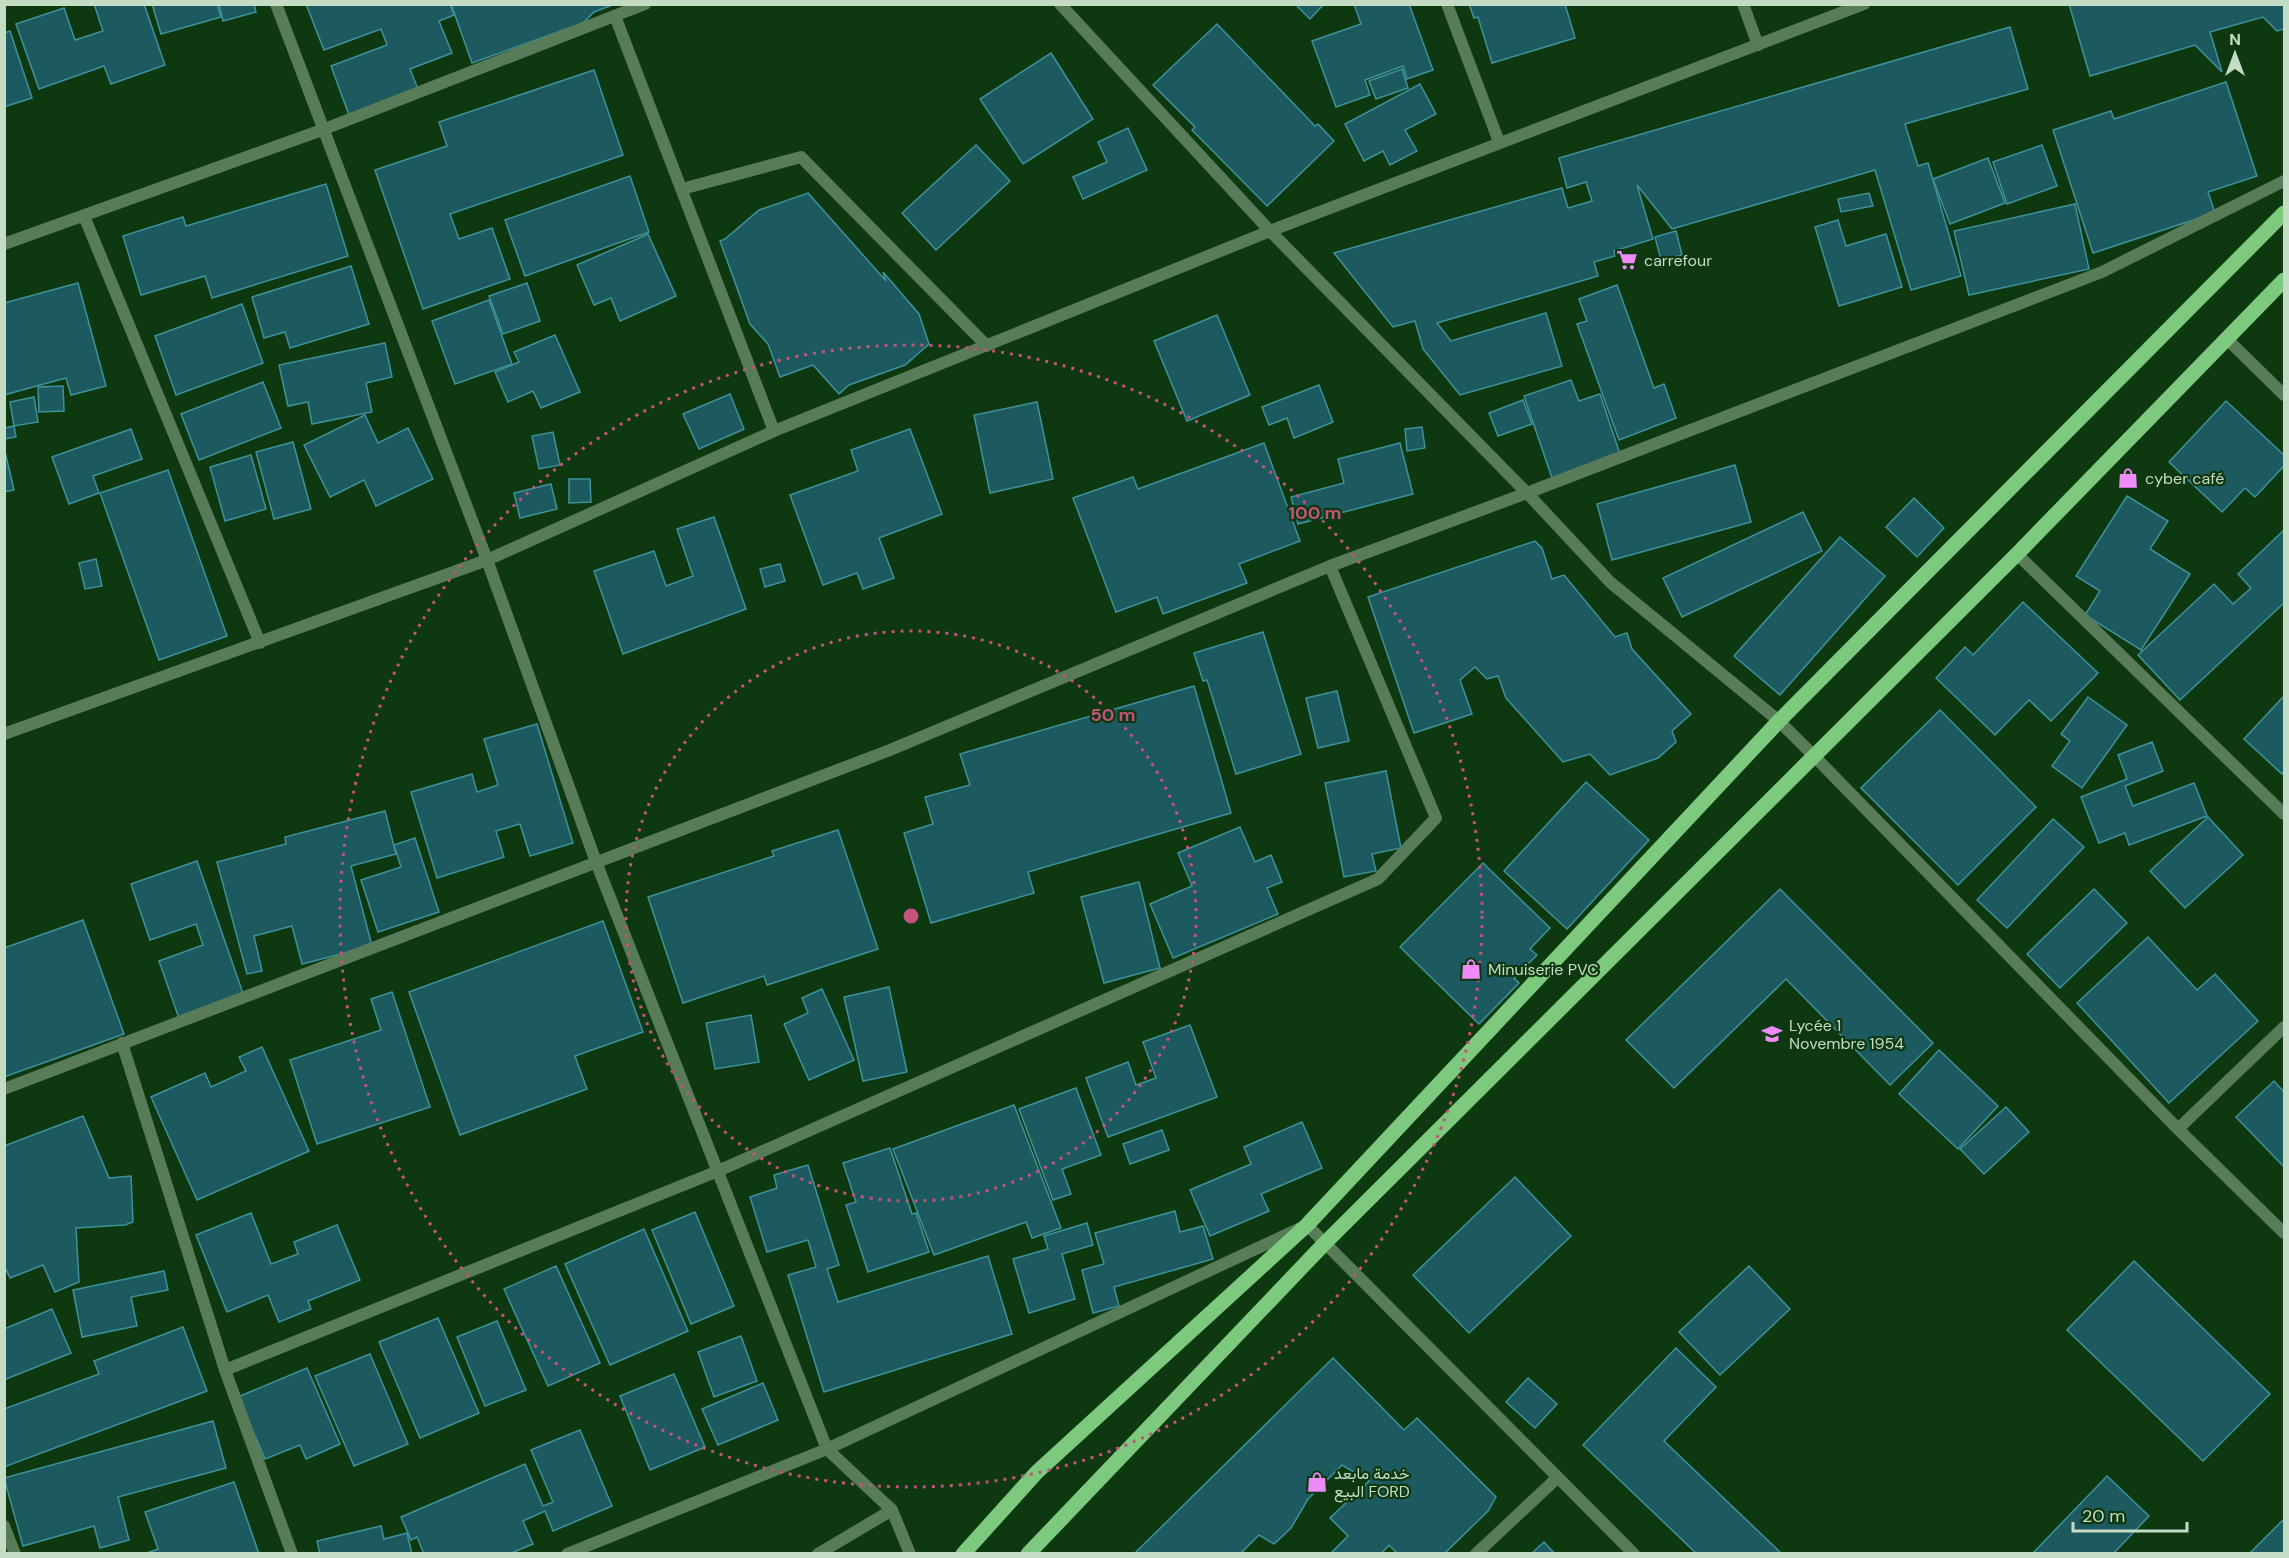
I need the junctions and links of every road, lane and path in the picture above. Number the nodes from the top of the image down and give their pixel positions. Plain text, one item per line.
1 (276, 4) edge
2 (645, 4) edge
3 (1060, 4) edge
4 (1447, 4) edge
5 (1743, 4) edge
6 (1864, 4) edge
7 (615, 16) junction
8 (1758, 45) junction
9 (322, 130) junction
10 (1499, 142) junction
11 (2284, 181) edge
12 (682, 189) junction
13 (2284, 213) edge
14 (84, 216) junction
15 (1270, 231) junction
16 (4, 244) edge
17 (2284, 280) edge
18 (2228, 339) junction
19 (987, 346) junction
20 (2284, 395) edge
21 (774, 431) junction
22 (1527, 493) junction
23 (2018, 554) junction
24 (486, 560) junction
25 (1330, 566) junction
26 (260, 643) junction
27 (1779, 721) junction
28 (4, 734) edge
29 (1815, 757) junction
30 (2284, 814) edge
31 (597, 862) junction
32 (2284, 1027) edge
33 (122, 1044) junction
34 (4, 1089) edge
35 (2178, 1129) junction
36 (718, 1171) junction
37 (1307, 1225) junction
38 (2284, 1233) edge
39 (1325, 1243) junction
40 (225, 1370) junction
41 (827, 1449) junction
42 (1557, 1478) junction
43 (892, 1510) junction
44 (4, 1526) edge
45 (15, 1554) edge
46 (292, 1554) edge
47 (567, 1554) edge
48 (818, 1554) edge
49 (910, 1554) edge
50 (963, 1554) edge
51 (1028, 1554) edge
52 (1476, 1554) edge
53 (1634, 1554) edge

1 - 9 street
2 - 7 street
3 - 15 street
4 - 10 street
5 - 8 street
6 - 8 street
7 - 9 street
7 - 12 street
8 - 10 street
9 - 14 street
9 - 24 street
10 - 15 street
11 - 22 street
12 - 19 street
12 - 21 street
13 - 27 main road
14 - 16 street
14 - 26 street
15 - 19 street
15 - 22 street
17 - 18 main road
18 - 20 street
18 - 23 main road
19 - 21 street
21 - 24 street
22 - 25 street
22 - 27 street
23 - 29 main road
23 - 30 street
24 - 26 street
24 - 31 street
25 - 31 street
25 - 36 street
26 - 28 street
27 - 29 street
27 - 37 main road
29 - 35 street
29 - 39 main road
31 - 33 street
31 - 36 street
32 - 35 street
33 - 34 street
33 - 40 street
35 - 38 street
36 - 40 street
36 - 41 street
37 - 39 street
37 - 41 street
37 - 50 main road
39 - 42 street
39 - 51 main road
40 - 46 street
41 - 43 street
41 - 47 street
42 - 52 street
42 - 53 street
43 - 48 street
43 - 49 street
44 - 45 street

